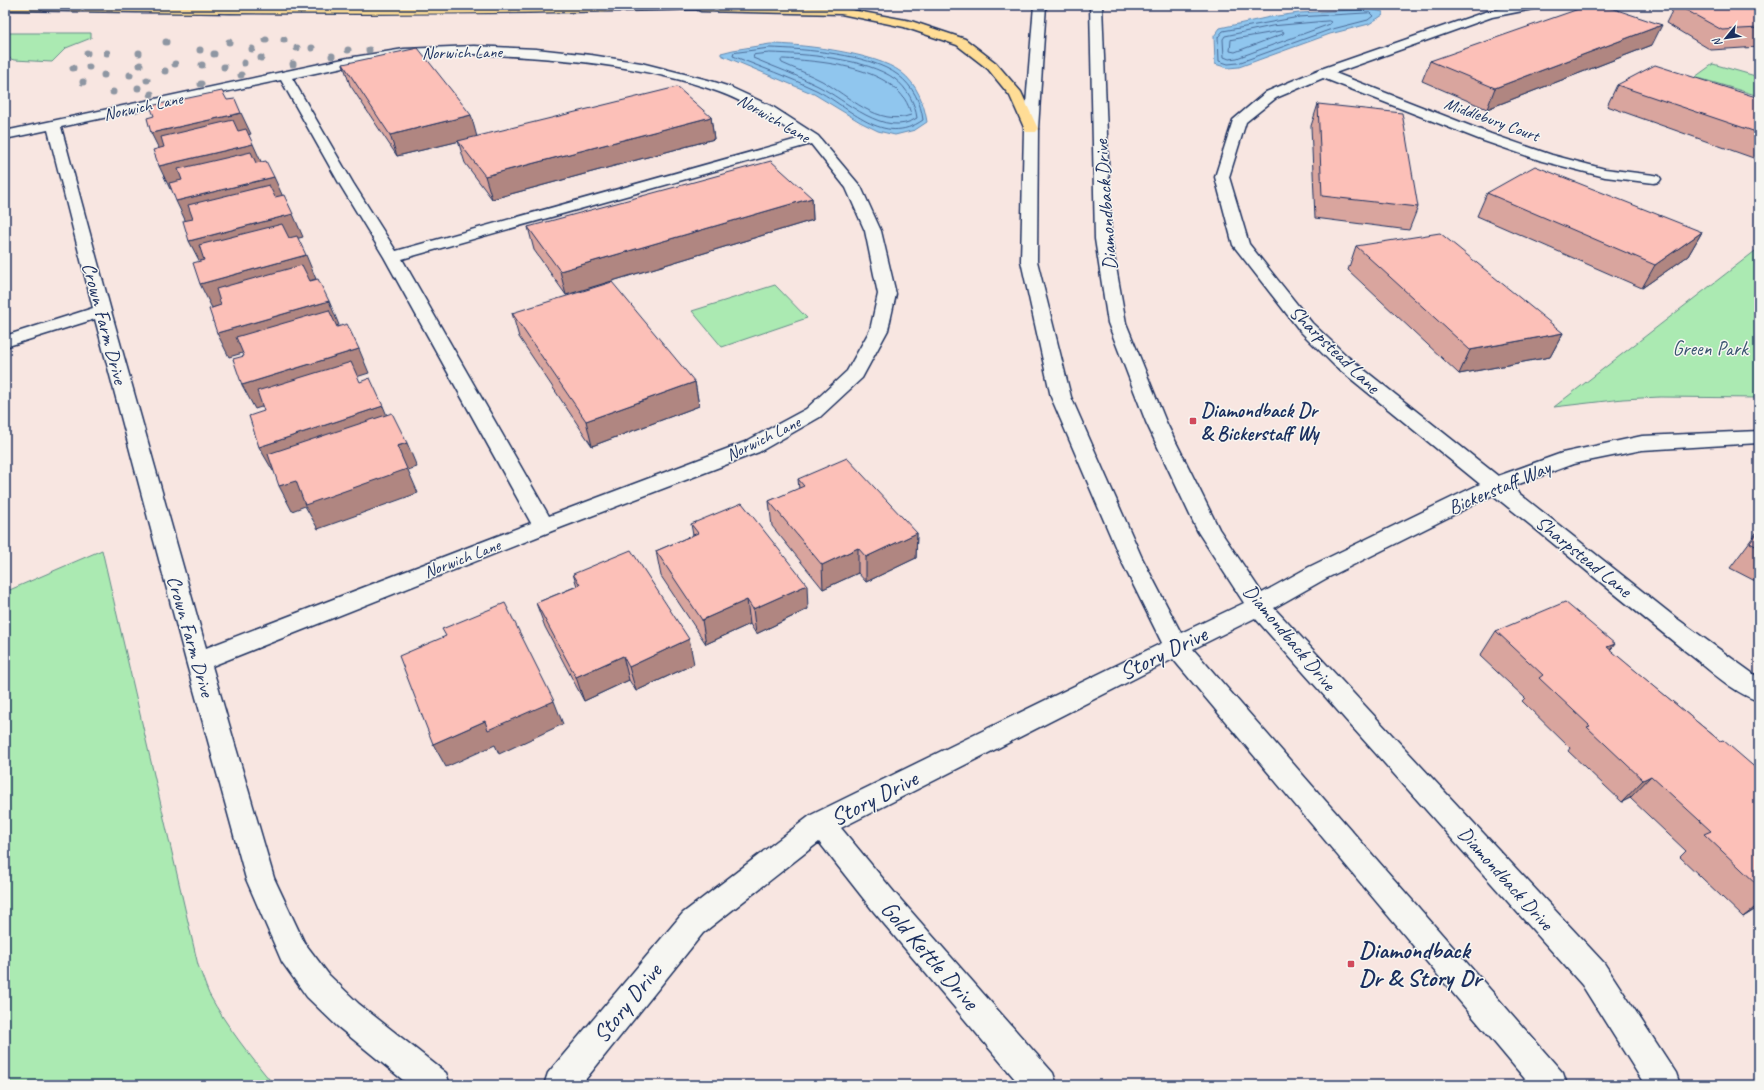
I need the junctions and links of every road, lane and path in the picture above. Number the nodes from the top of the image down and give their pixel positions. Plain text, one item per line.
1 (117, 5) edge
2 (716, 5) edge
3 (1040, 5) edge
4 (1096, 5) edge
5 (1538, 5) edge
6 (654, 7) junction
7 (5, 8) edge
8 (160, 10) junction
9 (1323, 73) junction
10 (284, 75) junction
11 (54, 125) junction
12 (1031, 129) junction
13 (5, 135) edge
14 (813, 139) junction
15 (1654, 179) dead end
16 (392, 257) junction
17 (102, 311) junction
18 (5, 342) edge
19 (1759, 438) edge
20 (1495, 485) junction
21 (544, 526) junction
22 (1258, 606) junction
23 (1176, 646) junction
24 (198, 661) junction
25 (1759, 691) edge
26 (820, 824) junction
27 (434, 1085) edge
28 (560, 1085) edge
29 (1041, 1085) edge
30 (1551, 1085) edge
31 (1664, 1085) edge

1 - 8 main road
2 - 6 main road
3 - 12 street
4 - 22 street, Diamondback Drive
5 - 9 street, Sharpstead Lane
6 - 8 main road
6 - 12 main road
7 - 8 main road
9 - 15 street, Middlebury Court
9 - 20 street, Sharpstead Lane
10 - 11 street, Norwich Lane
10 - 14 street, Norwich Lane
10 - 16 street
11 - 13 street, Norwich Lane
11 - 17 street, Crown Farm Drive
12 - 23 street
14 - 16 street
14 - 21 street, Norwich Lane
16 - 21 street
17 - 18 street
17 - 24 street, Crown Farm Drive
19 - 20 street, Bickerstaff Way
20 - 22 street, Bickerstaff Way
20 - 25 street, Sharpstead Lane
21 - 24 street, Norwich Lane
22 - 23 street, Story Drive
22 - 31 street, Diamondback Drive
23 - 26 street, Story Drive
23 - 30 street
24 - 27 street, Crown Farm Drive
26 - 28 street, Story Drive
26 - 29 street, Gold Kettle Drive

